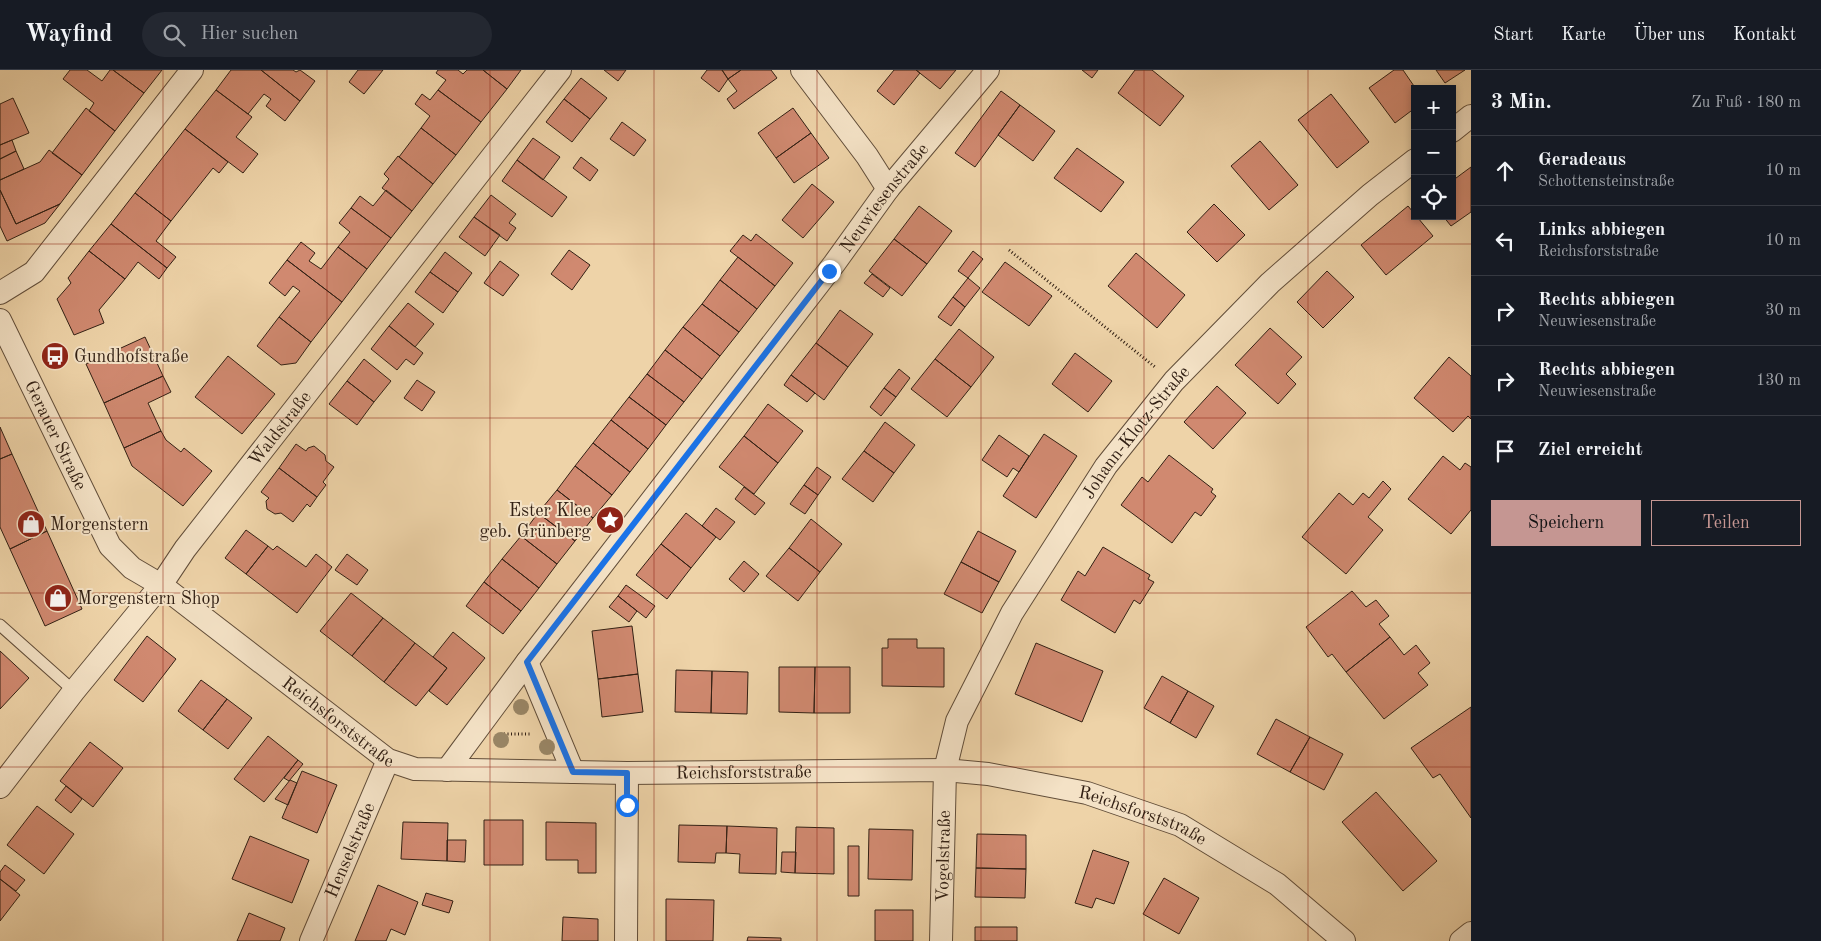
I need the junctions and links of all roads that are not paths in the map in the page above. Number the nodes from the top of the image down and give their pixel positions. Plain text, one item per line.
1 (192, 70) edge
2 (560, 70) edge
3 (802, 70) edge
4 (988, 70) edge
5 (1471, 116) edge
6 (1453, 130) edge
7 (1411, 163) edge
8 (888, 189) junction
9 (0, 292) edge
10 (0, 320) edge
11 (161, 585) junction
12 (0, 625) edge
13 (527, 662) junction
14 (74, 691) junction
15 (388, 760) junction
16 (446, 770) junction
17 (945, 770) junction
18 (573, 772) junction
19 (627, 773) junction
20 (0, 787) edge
21 (1471, 933) edge
22 (312, 941) edge
23 (626, 941) edge
24 (942, 941) edge
25 (1344, 941) edge
26 (1461, 941) edge

1 - 9 street
2 - 11 street, Waldstraße
3 - 8 street
4 - 8 street, Neuwiesenstraße
5 - 6 street
7 - 17 street, Johann-Klotz-Straße
8 - 13 street, Neuwiesenstraße
10 - 11 street, Gerauer Straße
11 - 14 street, Waldstraße
11 - 15 street, Reichsforststraße
12 - 14 lane
13 - 16 street, Neuwiesenstraße
13 - 18 street
14 - 20 street, Waldstraße
15 - 16 street, Reichsforststraße
15 - 22 street, Henselstraße
16 - 18 street, Reichsforststraße
17 - 19 street, Reichsforststraße
17 - 24 street, Vogelstraße
17 - 25 street, Reichsforststraße
18 - 19 street, Reichsforststraße
19 - 23 street
21 - 26 street

